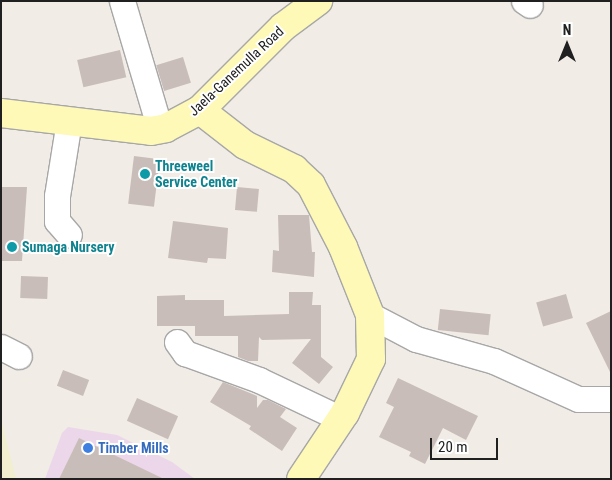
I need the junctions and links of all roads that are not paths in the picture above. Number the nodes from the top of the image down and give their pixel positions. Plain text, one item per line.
1 (122, 1) edge
2 (318, 1) edge
3 (200, 110) junction
4 (1, 113) edge
5 (69, 121) junction
6 (160, 130) junction
7 (69, 234) dead end
8 (370, 315) junction
9 (177, 342) dead end
10 (611, 400) edge
11 (341, 419) junction
12 (301, 479) edge

1 - 6 street
2 - 3 street, Jaela-Ganemulla Road
3 - 6 street, Jaela-Ganemulla Road
3 - 8 street
4 - 5 street
5 - 6 street
5 - 7 street
8 - 10 street
8 - 11 street
9 - 11 street
11 - 12 street

